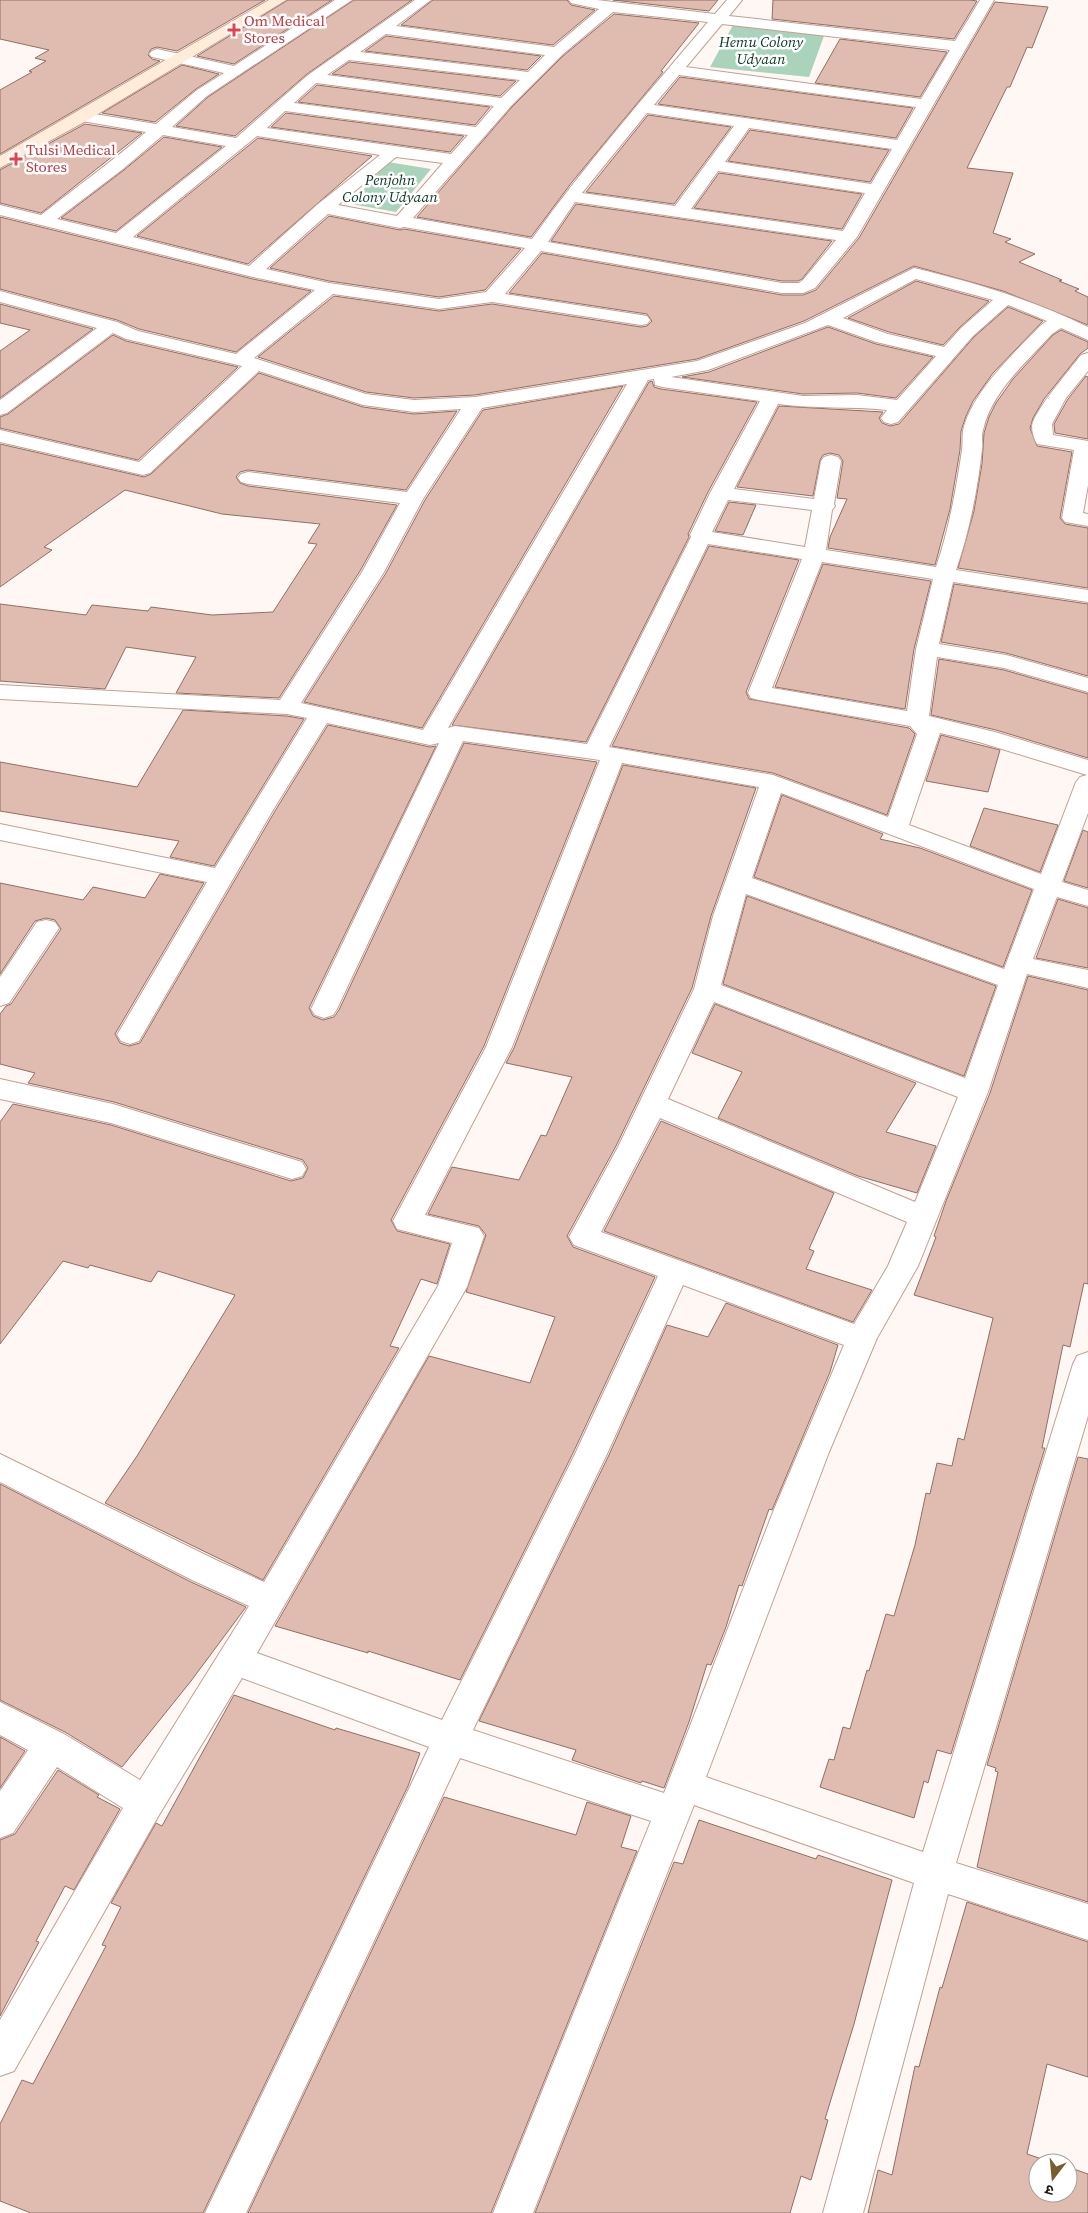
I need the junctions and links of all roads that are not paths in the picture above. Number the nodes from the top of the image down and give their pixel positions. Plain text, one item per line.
1 (278, 0) edge
2 (345, 0) edge
3 (424, 0) edge
4 (576, 0) edge
5 (735, 0) edge
6 (987, 0) edge
7 (610, 7) junction
8 (720, 20) junction
9 (384, 29) junction
10 (173, 44) dead end
11 (959, 46) junction
12 (557, 52) junction
13 (157, 54) junction
14 (347, 55) junction
15 (180, 60) junction
16 (140, 64) dead end
17 (674, 70) junction
18 (237, 71) junction
19 (532, 77) junction
20 (313, 78) junction
21 (505, 103) junction
22 (925, 104) junction
23 (282, 106) junction
24 (643, 108) junction
25 (82, 117) junction
26 (745, 122) junction
27 (157, 130) junction
28 (254, 131) junction
29 (480, 132) junction
30 (239, 143) junction
31 (900, 145) junction
32 (393, 152) junction
33 (456, 160) junction
34 (0, 163) edge
35 (714, 165) junction
36 (875, 190) junction
37 (571, 196) junction
38 (324, 208) junction
39 (0, 210) edge
40 (680, 212) junction
41 (45, 220) junction
42 (400, 223) junction
43 (848, 238) junction
44 (120, 239) junction
45 (536, 246) junction
46 (253, 272) junction
47 (329, 288) junction
48 (0, 296) edge
49 (492, 297) junction
50 (1006, 298) junction
51 (827, 319) junction
52 (641, 320) dead end
53 (1061, 320) junction
54 (111, 326) junction
55 (1088, 334) edge
56 (948, 353) junction
57 (1088, 359) edge
58 (248, 362) junction
59 (640, 378) junction
60 (771, 398) junction
61 (474, 403) junction
62 (0, 409) edge
63 (0, 436) edge
64 (831, 460) dead end
65 (248, 478) dead end
66 (720, 493) junction
67 (413, 499) junction
68 (824, 506) junction
69 (1088, 520) edge
70 (701, 537) junction
71 (814, 556) junction
72 (944, 575) junction
73 (1088, 596) edge
74 (927, 649) junction
75 (1088, 685) edge
76 (0, 692) edge
77 (287, 707) junction
78 (321, 714) junction
79 (917, 720) junction
80 (455, 733) junction
81 (430, 738) junction
82 (604, 753) junction
83 (1088, 768) edge
84 (773, 782) junction
85 (1088, 782) edge
86 (896, 828) junction
87 (0, 832) edge
88 (223, 877) junction
89 (737, 882) junction
90 (1049, 886) junction
91 (1088, 898) edge
92 (46, 928) dead end
93 (1015, 972) junction
94 (1088, 979) edge
95 (707, 989) junction
96 (0, 997) edge
97 (324, 1009) dead end
98 (130, 1035) dead end
99 (0, 1089) edge
100 (974, 1092) junction
101 (653, 1104) junction
102 (292, 1169) dead end
103 (923, 1217) junction
104 (675, 1271) junction
105 (862, 1339) junction
106 (1088, 1364) edge
107 (0, 1466) edge
108 (271, 1600) junction
109 (234, 1660) junction
110 (0, 1718) edge
111 (451, 1739) junction
112 (52, 1745) junction
113 (679, 1799) junction
114 (146, 1802) junction
115 (0, 1821) edge
116 (935, 1873) junction
117 (1088, 1922) edge
118 (0, 2057) edge
119 (225, 2213) edge
120 (513, 2213) edge
121 (843, 2213) edge

1 - 15 street
2 - 18 street
3 - 9 street
4 - 7 street
5 - 8 street
6 - 11 street
7 - 8 street
7 - 12 street
8 - 11 street
8 - 17 street
9 - 12 street
9 - 14 street
10 - 13 street
11 - 22 street
12 - 19 street
13 - 15 street
13 - 16 street
14 - 19 street
14 - 20 street
15 - 18 street
15 - 25 street
17 - 22 street
17 - 24 street
18 - 27 street
19 - 21 street
20 - 21 street
20 - 23 street
21 - 29 street
22 - 31 street
23 - 28 street
23 - 29 street
24 - 26 street
24 - 37 street
25 - 27 street
25 - 34 street
26 - 31 street
26 - 35 street
27 - 30 street
27 - 41 street
28 - 30 street
28 - 32 street
29 - 33 street
30 - 44 street
31 - 36 street
32 - 33 street
32 - 38 street
33 - 42 street
35 - 36 street
35 - 40 street
36 - 43 street
37 - 40 street
37 - 45 street
38 - 42 street
38 - 46 street
39 - 41 street
40 - 43 street
41 - 44 street
42 - 45 street
43 - 45 street
44 - 46 street
45 - 49 street
46 - 47 street
47 - 49 street
47 - 58 street
48 - 54 street
49 - 52 street
50 - 51 street
50 - 53 street
50 - 56 street
51 - 56 street
51 - 59 street
53 - 55 street
53 - 72 street
54 - 58 street
54 - 62 street
56 - 60 street
57 - 69 street
58 - 61 street
58 - 63 street
59 - 60 street
59 - 61 street
59 - 81 street
60 - 66 street
61 - 67 street
64 - 68 street
65 - 67 street
66 - 68 street
66 - 70 street
67 - 77 street
68 - 71 street
70 - 71 street
70 - 82 street
71 - 72 street
71 - 79 street
72 - 73 street
72 - 74 street
74 - 75 street
74 - 79 street
76 - 77 street
77 - 78 street
78 - 81 street
78 - 88 street
79 - 83 street
79 - 86 street
80 - 81 street
80 - 82 street
80 - 97 street
82 - 84 street
82 - 108 street
84 - 86 street
84 - 89 street
85 - 90 street
86 - 90 street
87 - 88 street
88 - 98 street
89 - 93 street
89 - 95 street
90 - 91 street
90 - 93 street
92 - 96 street
93 - 94 street
93 - 100 street
95 - 100 street
95 - 101 street
99 - 102 street
100 - 103 street
101 - 103 street
101 - 104 street
103 - 105 street
104 - 105 street
104 - 111 street
105 - 113 street
106 - 116 street
107 - 108 street
108 - 109 street
109 - 111 street
109 - 114 street
110 - 112 street
111 - 113 street
111 - 119 street
112 - 114 street
112 - 115 street
113 - 116 street
113 - 120 street
114 - 118 street
116 - 117 street
116 - 121 street

